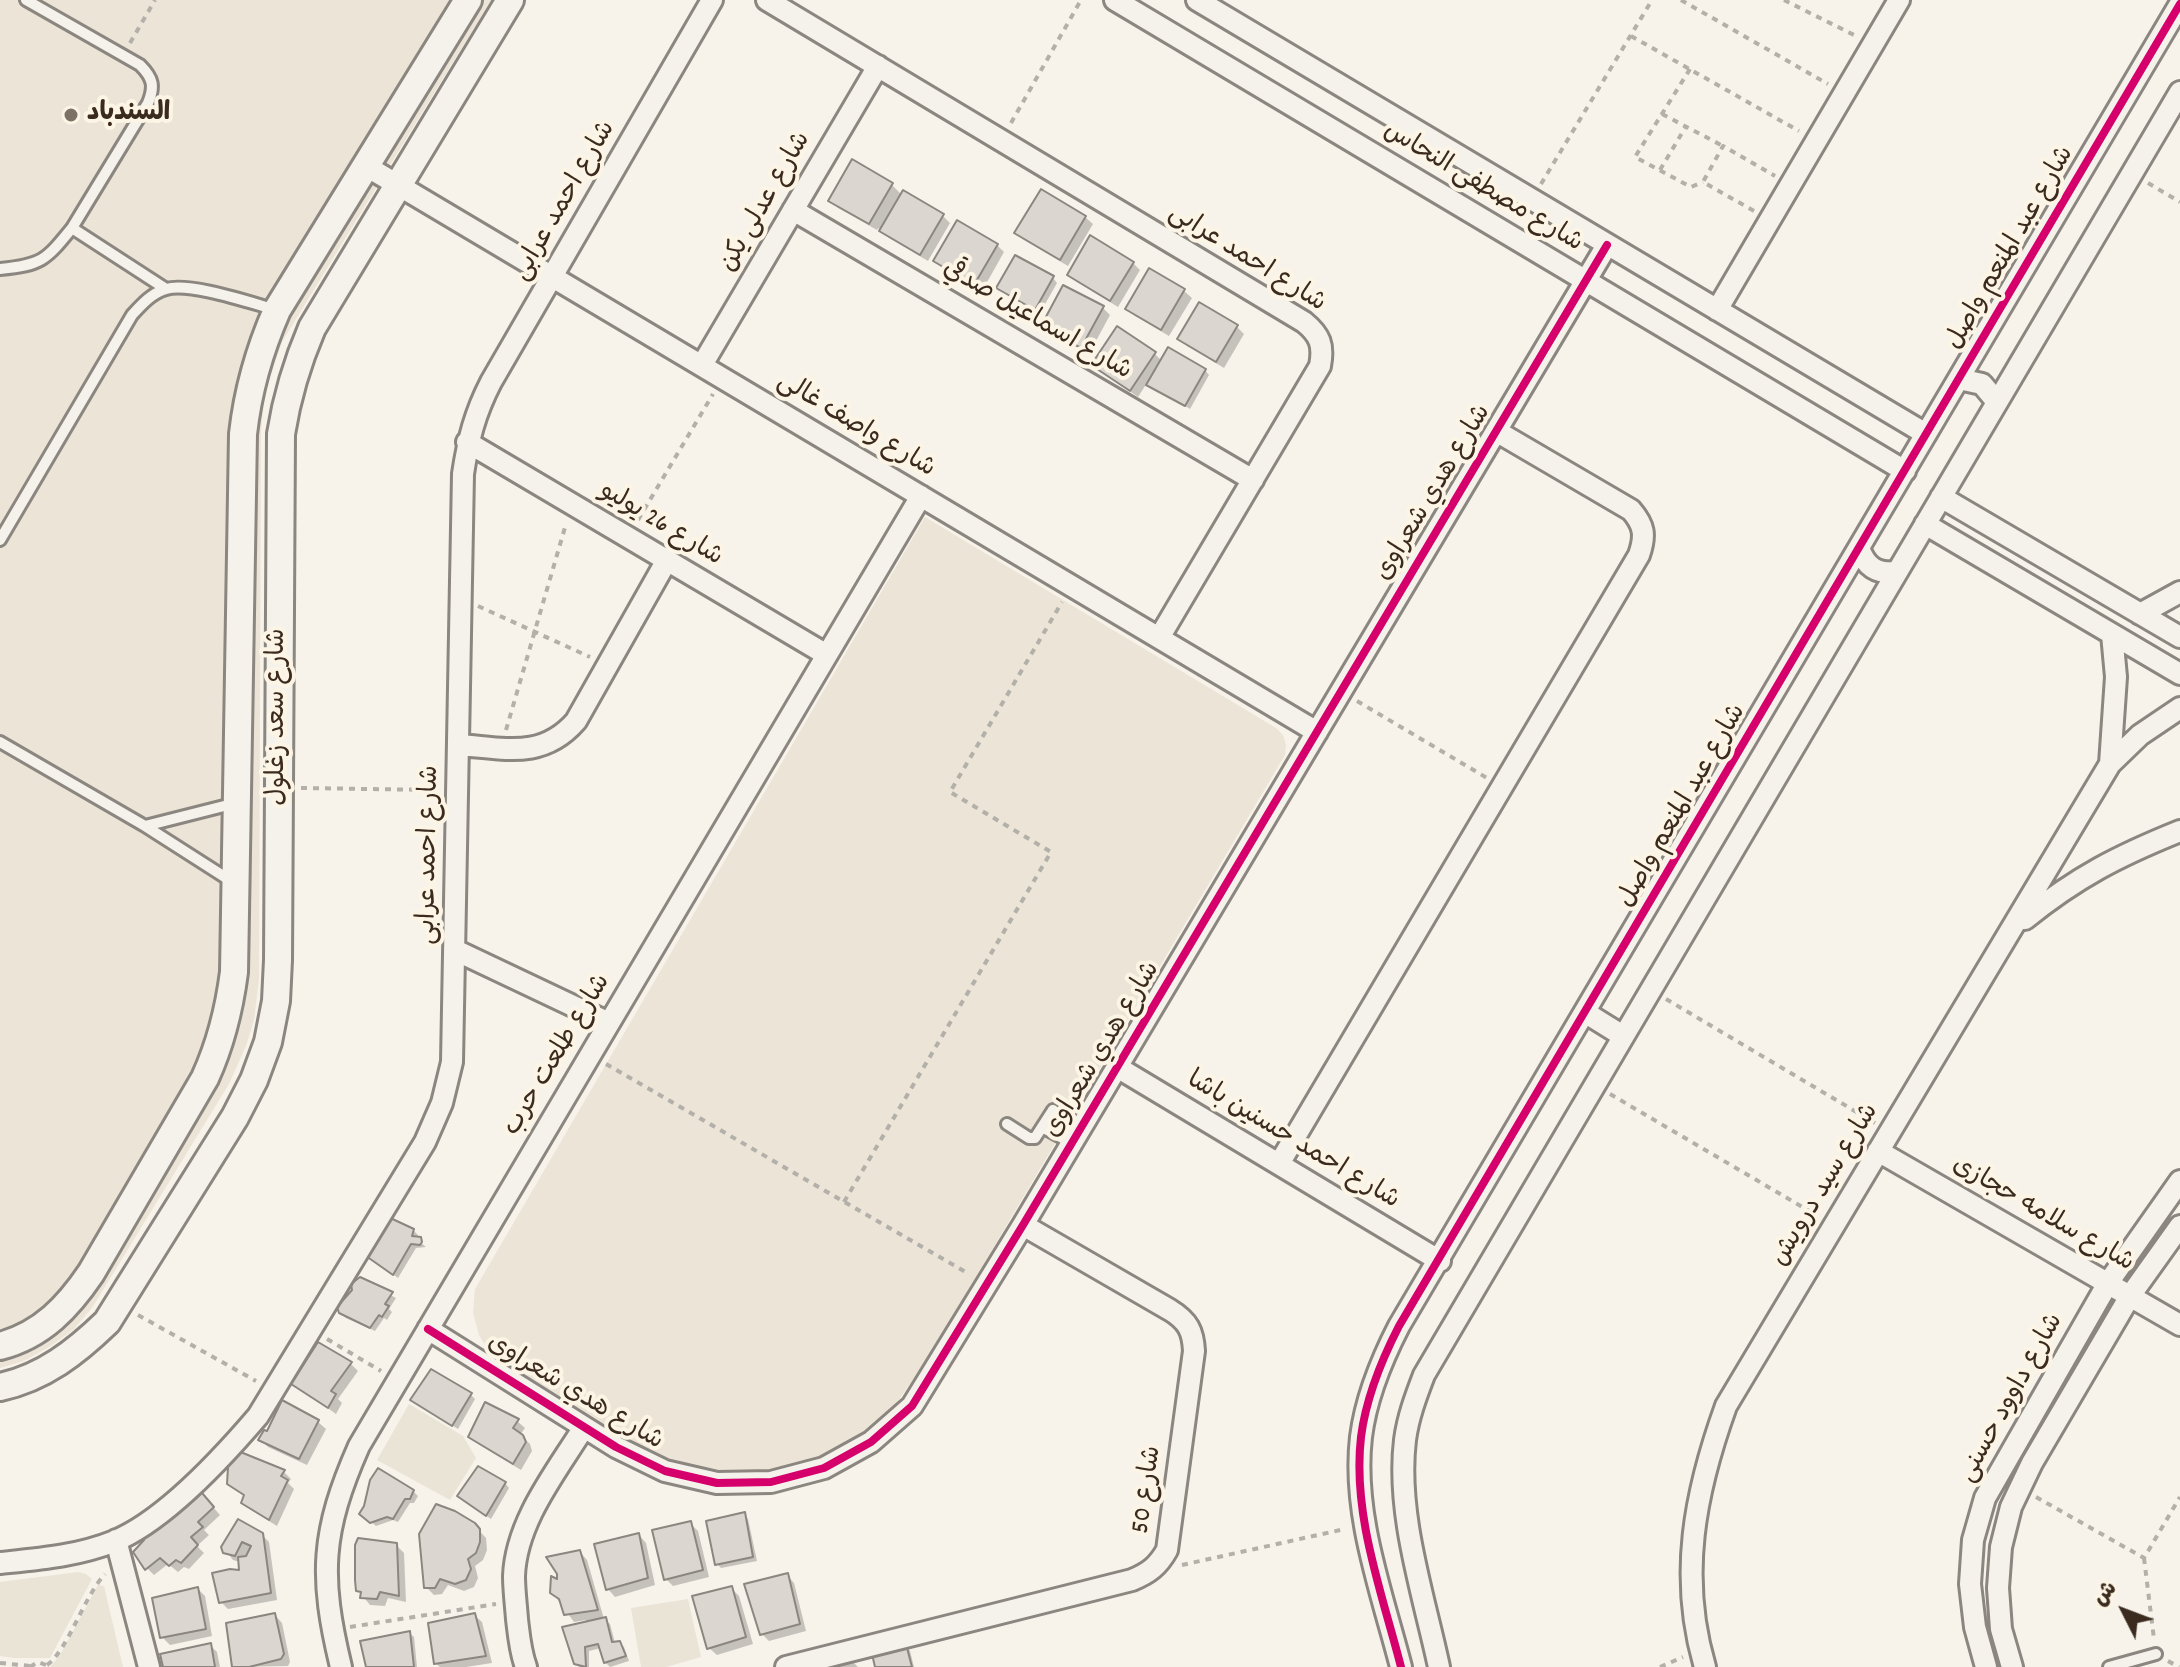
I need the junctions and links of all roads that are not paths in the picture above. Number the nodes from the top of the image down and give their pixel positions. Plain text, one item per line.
1 (26, 0) edge
2 (468, 0) edge
3 (510, 0) edge
4 (712, 0) edge
5 (767, 0) edge
6 (1115, 0) edge
7 (1197, 0) edge
8 (1899, 0) edge
9 (2180, 4) edge
10 (878, 66) junction
11 (2180, 92) edge
12 (366, 166) junction
13 (398, 185) junction
14 (793, 210) junction
15 (72, 228) junction
16 (1607, 245) junction
17 (0, 269) edge
18 (553, 277) junction
19 (1586, 281) junction
20 (166, 289) junction
21 (277, 310) junction
22 (1717, 310) junction
23 (702, 365) junction
24 (1959, 379) junction
25 (1997, 402) junction
26 (1496, 431) junction
27 (1926, 434) junction
28 (467, 442) junction
29 (1905, 471) junction
30 (1253, 480) junction
31 (921, 496) junction
32 (1941, 497) junction
33 (1925, 524) junction
34 (0, 540) edge
35 (1859, 548) junction
36 (667, 560) junction
37 (1897, 572) junction
38 (2180, 592) edge
39 (2140, 614) junction
40 (2112, 634) junction
41 (2180, 637) edge
42 (1159, 638) junction
43 (827, 655) junction
44 (2180, 674) edge
45 (2180, 708) edge
46 (1317, 732) junction
47 (0, 742) edge
48 (459, 745) junction
49 (2110, 764) junction
50 (279, 795) junction
51 (236, 803) junction
52 (145, 826) junction
53 (2180, 831) edge
54 (235, 883) junction
55 (278, 891) junction
56 (2012, 929) junction
57 (455, 950) junction
58 (1586, 1013) junction
59 (609, 1023) junction
60 (1623, 1036) junction
61 (1117, 1067) junction
62 (1053, 1110) dead end
63 (1007, 1124) dead end
64 (1042, 1127) junction
65 (1072, 1143) junction
66 (1878, 1151) junction
67 (1279, 1164) junction
68 (2180, 1181) edge
69 (1023, 1225) junction
70 (2180, 1226) edge
71 (1440, 1261) junction
72 (2108, 1283) junction
73 (2130, 1296) junction
74 (2180, 1325) edge
75 (428, 1329) junction
76 (0, 1346) edge
77 (0, 1387) edge
78 (584, 1427) junction
79 (118, 1549) junction
80 (0, 1563) edge
81 (2156, 1654) road end
82 (1702, 1659) edge
83 (149, 1667) edge
84 (341, 1667) edge
85 (526, 1667) edge
86 (786, 1667) edge
87 (1401, 1667) edge
88 (1439, 1667) edge
89 (1986, 1667) edge
90 (2012, 1667) edge
91 (2109, 1667) edge

1 - 15 lane
2 - 12 street, شارع سعد زغلول
3 - 13 street, شارع سعد زغلول
4 - 18 street, شارع احمد عرابى
5 - 10 street, شارع احمد عرابى
6 - 19 street, شارع مصطفى النحاس
7 - 16 street, شارع مصطفى النحاس
8 - 22 street
9 - 24 street, شارع عبد المنعم واصل
10 - 14 street, شارع عدلى يكن
10 - 30 street, شارع احمد عرابى
11 - 25 street
12 - 13 street, شارع واصف غالى
12 - 21 street, شارع سعد زغلول
13 - 18 street, شارع واصف غالى
13 - 50 street, شارع سعد زغلول
14 - 23 street, شارع عدلى يكن
14 - 30 street, شارع اسماعيل صدقي
15 - 17 lane
15 - 20 lane
16 - 19 street, شارع هدي شعراوى
16 - 22 street, شارع مصطفى النحاس
18 - 23 street, شارع واصف غالى
18 - 28 street, شارع احمد عرابى
19 - 26 street, شارع هدي شعراوى
19 - 29 street, شارع مصطفى النحاس
20 - 21 lane
20 - 34 lane
21 - 51 street, شارع سعد زغلول
22 - 27 street, شارع مصطفى النحاس
23 - 31 street, شارع واصف غالى
24 - 25 street
24 - 27 street, شارع عبد المنعم واصل
25 - 32 street
26 - 46 street, شارع هدي شعراوى
26 - 67 street
27 - 29 street, شارع عبد المنعم واصل
28 - 36 street, شارع 26 يوليو
28 - 48 street, شارع احمد عرابى
29 - 35 street, شارع عبد المنعم واصل
30 - 42 street, شارع احمد عرابى
31 - 42 street, شارع واصف غالى
31 - 43 street, شارع طلعت حرب
32 - 33 street
32 - 39 street
33 - 37 street
33 - 40 street
35 - 37 street
35 - 58 street, شارع عبد المنعم واصل
36 - 43 street, شارع 26 يوليو
36 - 48 street
37 - 60 street
38 - 39 street
39 - 41 street
40 - 44 street
40 - 49 street, شارع سيد درويش
42 - 46 street, شارع واصف غالى
43 - 59 street, شارع طلعت حرب
45 - 49 street, شارع سيد درويش
46 - 61 street, شارع هدي شعراوى
47 - 52 lane
48 - 57 street, شارع احمد عرابى
49 - 56 street, شارع سيد درويش
50 - 51 street
50 - 55 street, شارع سعد زغلول
51 - 52 lane
51 - 54 street, شارع سعد زغلول
52 - 54 lane
53 - 56 street
54 - 55 street
54 - 76 street, شارع سعد زغلول
55 - 77 street, شارع سعد زغلول
56 - 66 street, شارع سيد درويش
57 - 59 street
57 - 79 street, شارع احمد عرابى
58 - 60 street
58 - 71 street, شارع عبد المنعم واصل
59 - 75 street, شارع طلعت حرب
60 - 88 street
61 - 65 street, شارع هدي شعراوى
61 - 67 street, شارع احمد حسنين باشا
62 - 64 lane
63 - 64 lane
64 - 65 lane
65 - 69 street, شارع هدي شعراوى
66 - 72 street, شارع سلامه حجازى
66 - 82 street, شارع سيد درويش
67 - 71 street, شارع احمد حسنين باشا
68 - 72 street, شارع داوود حسنى
69 - 78 street, شارع هدي شعراوى
69 - 86 street, شارع 50
70 - 73 street, شارع داوود حسنى
71 - 87 street, شارع عبد المنعم واصل
72 - 73 street, شارع سلامه حجازى
72 - 89 street, شارع داوود حسنى
73 - 74 street, شارع سلامه حجازى
73 - 90 street, شارع داوود حسنى
75 - 78 street, شارع هدي شعراوى
75 - 84 street, شارع طلعت حرب
78 - 85 street
79 - 80 street, شارع احمد عرابى
79 - 83 street
81 - 91 lane

